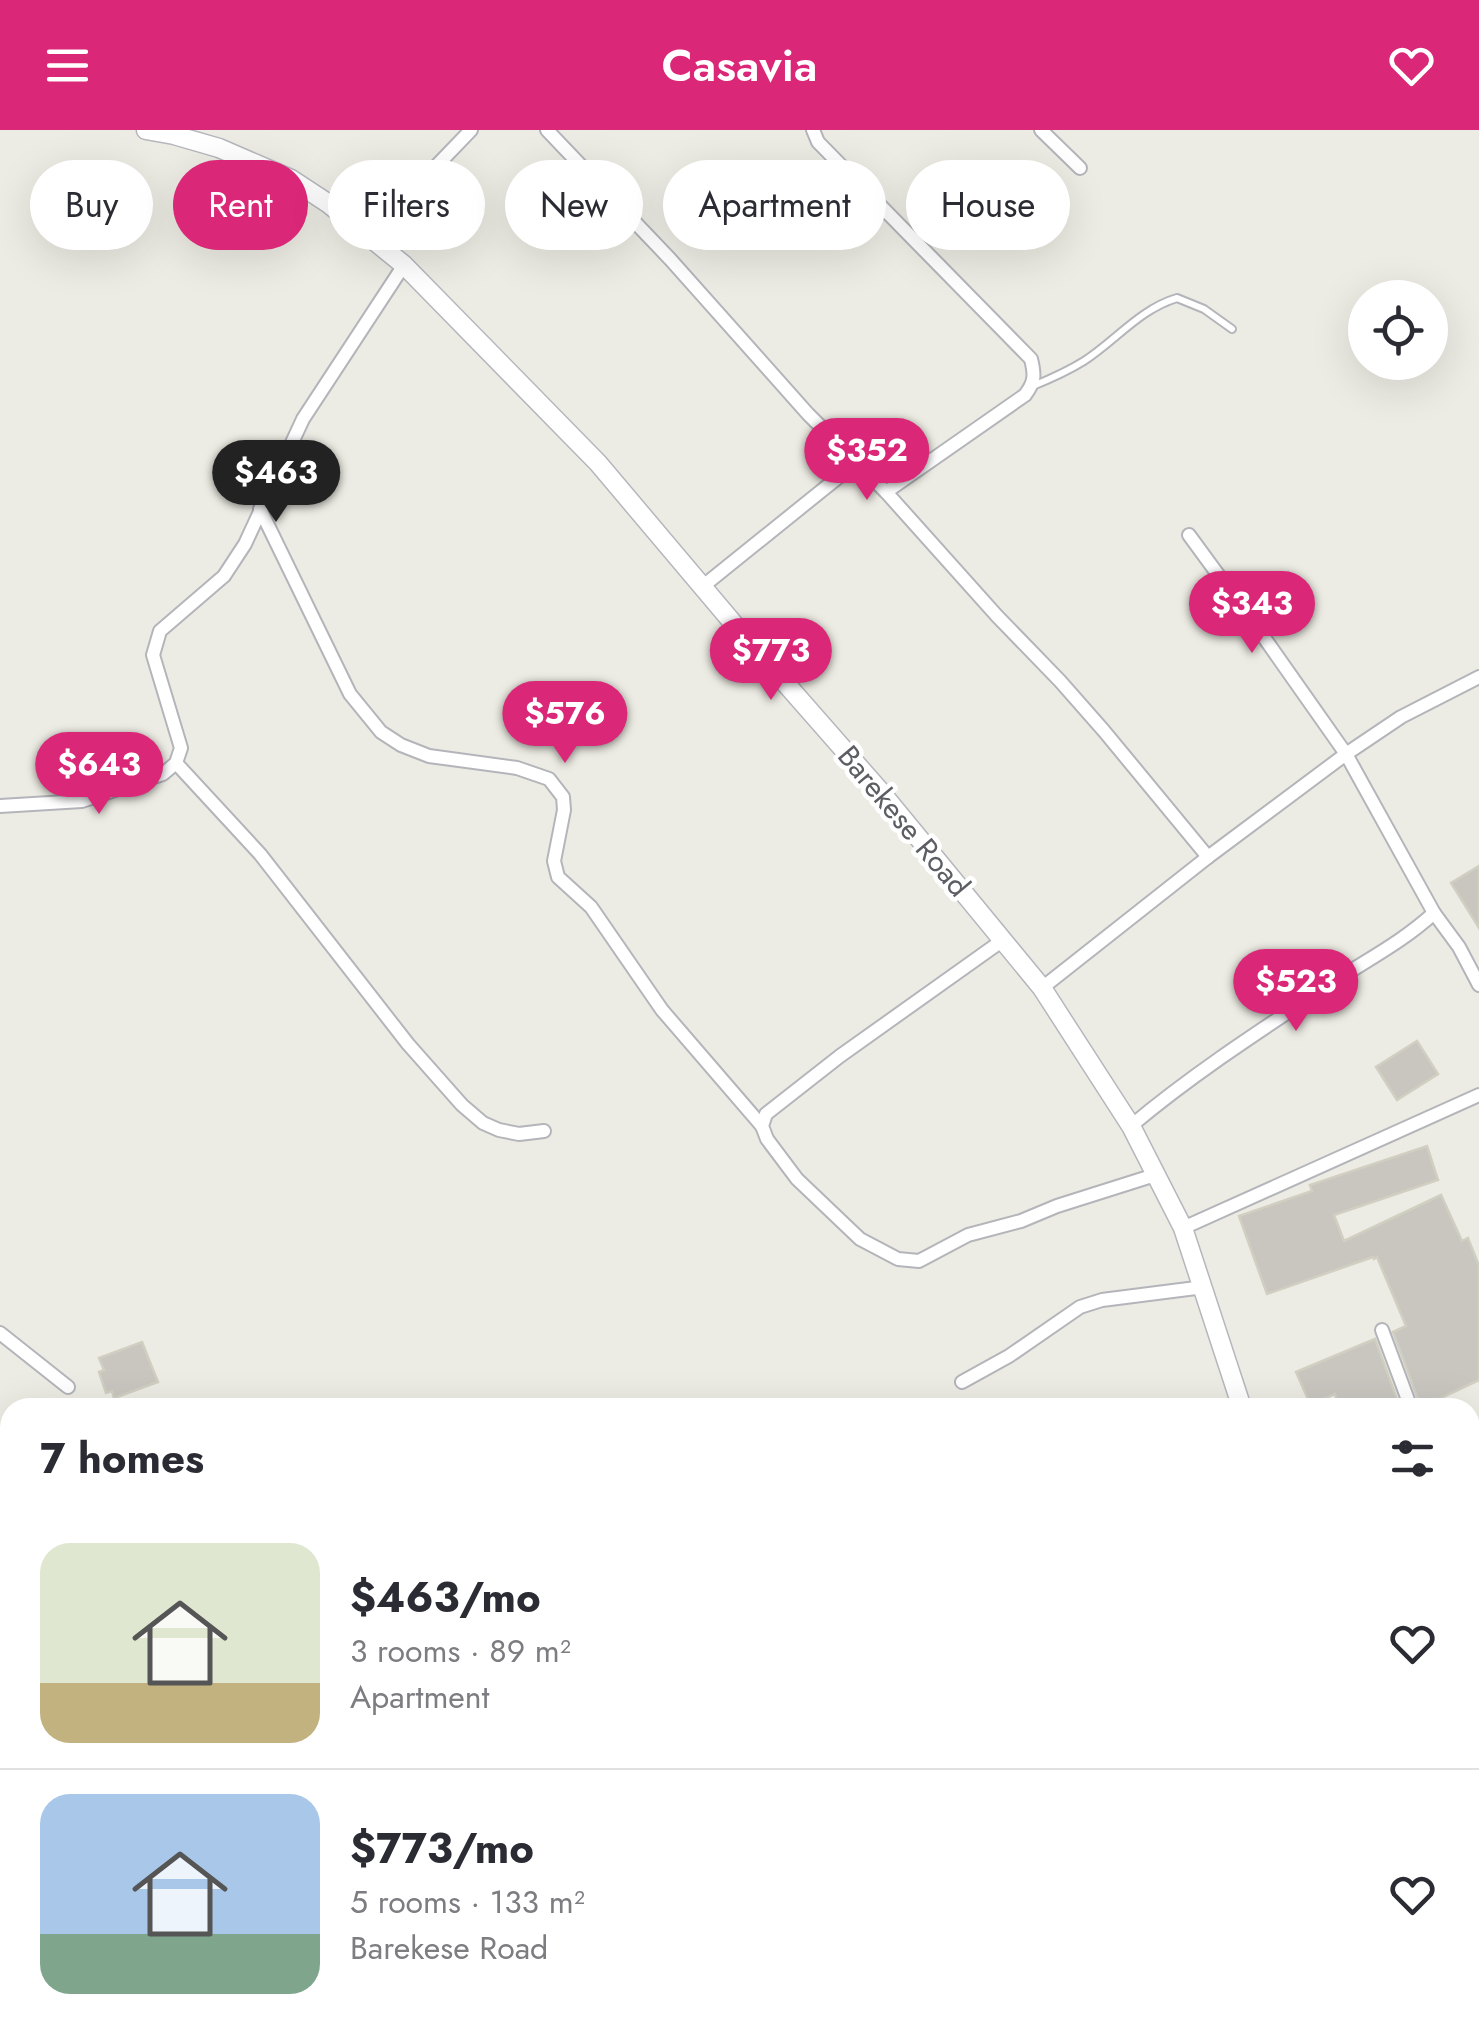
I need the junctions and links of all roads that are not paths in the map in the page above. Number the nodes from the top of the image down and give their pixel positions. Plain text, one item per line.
1 (146, 130) edge
2 (470, 130) edge
3 (547, 130) edge
4 (813, 130) edge
5 (1040, 130) edge
6 (174, 132) edge
7 (441, 160) edge
8 (1080, 168) dead end
9 (328, 203) edge
10 (386, 250) edge
11 (404, 265) junction
12 (1232, 329) dead end
13 (1032, 386) junction
14 (856, 463) junction
15 (886, 492) junction
16 (260, 509) junction
17 (1189, 536) dead end
18 (702, 587) junction
19 (1479, 677) edge
20 (1346, 754) junction
21 (176, 763) junction
22 (0, 806) edge
23 (1208, 857) junction
24 (1434, 913) junction
25 (1003, 940) junction
26 (1479, 985) edge
27 (1042, 988) junction
28 (1479, 1095) edge
29 (762, 1126) junction
30 (1131, 1126) junction
31 (544, 1130) dead end
32 (1155, 1175) junction
33 (1183, 1228) junction
34 (1204, 1287) junction
35 (1382, 1330) dead end
36 (0, 1333) edge
37 (962, 1382) dead end
38 (68, 1387) dead end
39 (1239, 1398) edge
40 (1407, 1398) edge

1 - 6 main road, Barekese Road
2 - 7 street
3 - 14 street
4 - 13 street
5 - 8 street
6 - 9 main road, Barekese Road
10 - 11 main road, Barekese Road
11 - 16 street
11 - 18 main road, Barekese Road
12 - 13 lane
13 - 15 street
14 - 15 street
14 - 18 street
15 - 23 street
16 - 21 street
16 - 29 street
17 - 20 street
18 - 25 main road, Barekese Road
19 - 20 street
20 - 23 street
20 - 24 street
21 - 22 street
21 - 31 street
23 - 27 street
24 - 26 street
24 - 30 street
25 - 27 main road, Barekese Road
25 - 29 street
27 - 30 main road, Barekese Road
28 - 33 street
29 - 32 street
30 - 32 main road, Barekese Road
32 - 33 main road, Barekese Road
33 - 34 main road, Barekese Road
34 - 37 street
34 - 39 main road, Barekese Road
35 - 40 street
36 - 38 street

